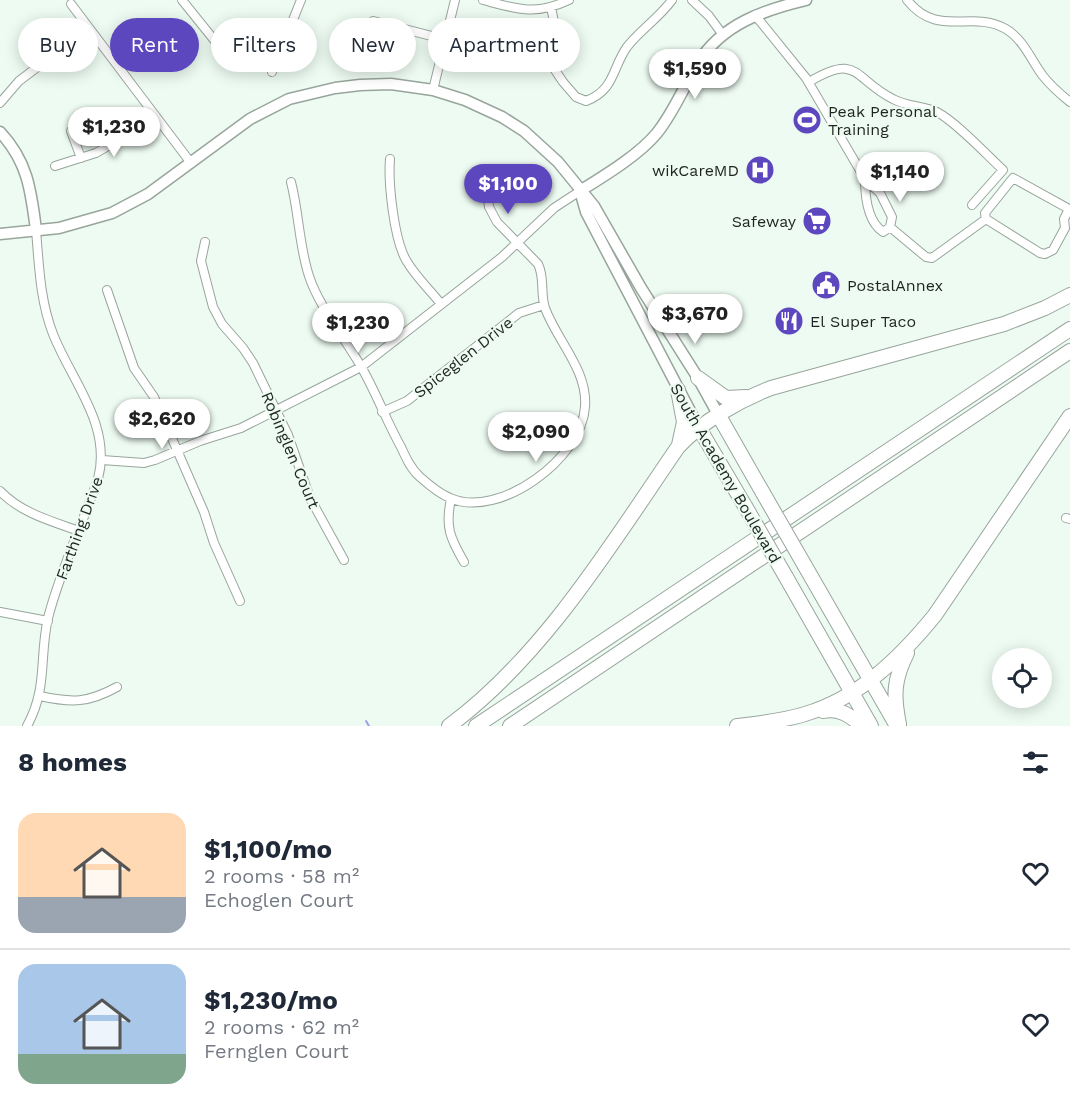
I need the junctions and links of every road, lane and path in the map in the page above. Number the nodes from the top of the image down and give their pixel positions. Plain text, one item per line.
1 (183, 0) edge
2 (301, 0) edge
3 (455, 0) edge
4 (483, 0) edge
5 (569, 0) edge
6 (672, 0) edge
7 (692, 0) edge
8 (806, 0) edge
9 (907, 0) edge
10 (71, 4) dead end
11 (551, 7) junction
12 (755, 15) junction
13 (82, 18) edge
14 (294, 18) edge
15 (450, 18) edge
16 (553, 18) edge
17 (723, 35) junction
18 (211, 36) edge
19 (98, 40) edge
20 (31, 72) edge
21 (437, 72) edge
22 (556, 72) edge
23 (809, 82) junction
24 (433, 90) junction
25 (1070, 102) edge
26 (0, 103) edge
27 (155, 115) junction
28 (72, 131) dead end
29 (0, 132) edge
30 (81, 158) junction
31 (390, 159) dead end
32 (191, 163) junction
33 (55, 166) dead end
34 (865, 179) junction
35 (291, 182) dead end
36 (580, 191) junction
37 (487, 192) dead end
38 (972, 205) dead end
39 (986, 219) junction
40 (890, 227) junction
41 (36, 230) junction
42 (0, 234) edge
43 (205, 242) dead end
44 (517, 242) junction
45 (107, 290) dead end
46 (1070, 296) edge
47 (441, 304) junction
48 (544, 305) junction
49 (1070, 329) edge
50 (1070, 351) edge
51 (361, 367) junction
52 (698, 378) junction
53 (678, 390) junction
54 (752, 396) junction
55 (276, 411) junction
56 (382, 412) junction
57 (719, 416) junction
58 (1070, 416) edge
59 (699, 428) junction
60 (678, 447) junction
61 (177, 452) junction
62 (102, 459) junction
63 (0, 491) edge
64 (451, 499) junction
65 (79, 531) junction
66 (344, 560) dead end
67 (464, 562) dead end
68 (240, 601) dead end
69 (0, 612) edge
70 (48, 621) junction
71 (911, 645) junction
72 (870, 680) junction
73 (117, 687) dead end
74 (852, 693) junction
75 (40, 696) junction
76 (806, 714) junction
77 (27, 726) edge
78 (449, 726) edge
79 (476, 726) edge
80 (510, 726) edge
81 (737, 726) edge
82 (862, 726) edge
83 (871, 726) edge
84 (898, 726) edge

1 - 18 street
2 - 14 street
3 - 15 street
4 - 11 street
5 - 11 street
6 - 22 street
7 - 17 street
8 - 12 street
9 - 25 street
10 - 13 street
11 - 16 street
12 - 17 street
12 - 23 street
17 - 36 street
19 - 27 street
20 - 26 street
21 - 24 street
23 - 34 street
23 - 38 street
24 - 32 street
24 - 36 street
27 - 30 street
27 - 32 street
28 - 30 street
29 - 41 street, Farthing Drive
30 - 33 street
31 - 47 street
32 - 41 street
34 - 40 street
34 - 40 street
35 - 51 street
36 - 44 street
36 - 52 street, South Academy Boulevard
36 - 53 street, South Academy Boulevard
37 - 44 street
39 - 39 street
39 - 40 street
41 - 42 street
41 - 62 street, Farthing Drive
43 - 55 street, Robinglen Court
44 - 47 street
44 - 48 street
45 - 61 street
46 - 54 highway
47 - 51 street
48 - 56 street, Spiceglen Drive
48 - 64 street
49 - 79 highway
50 - 80 highway
51 - 55 street
51 - 56 street
52 - 54 highway
52 - 57 street, South Academy Boulevard
53 - 59 street, South Academy Boulevard
53 - 60 highway
54 - 57 highway
55 - 61 street
55 - 66 street, Robinglen Court
56 - 64 street
57 - 59 highway
57 - 72 highway, South Academy Boulevard, bridge
58 - 71 highway
59 - 60 highway
59 - 74 highway, South Academy Boulevard, bridge
60 - 78 highway
61 - 62 street
61 - 68 street
62 - 65 street, Farthing Drive
63 - 65 street
64 - 67 street
65 - 70 street, Farthing Drive
69 - 70 street
70 - 75 street, Farthing Drive
71 - 72 highway
71 - 84 highway
72 - 74 highway
72 - 84 highway, South Academy Boulevard
73 - 75 street
74 - 76 highway
74 - 83 highway, South Academy Boulevard
75 - 77 street, Farthing Drive
76 - 81 highway
76 - 82 highway

